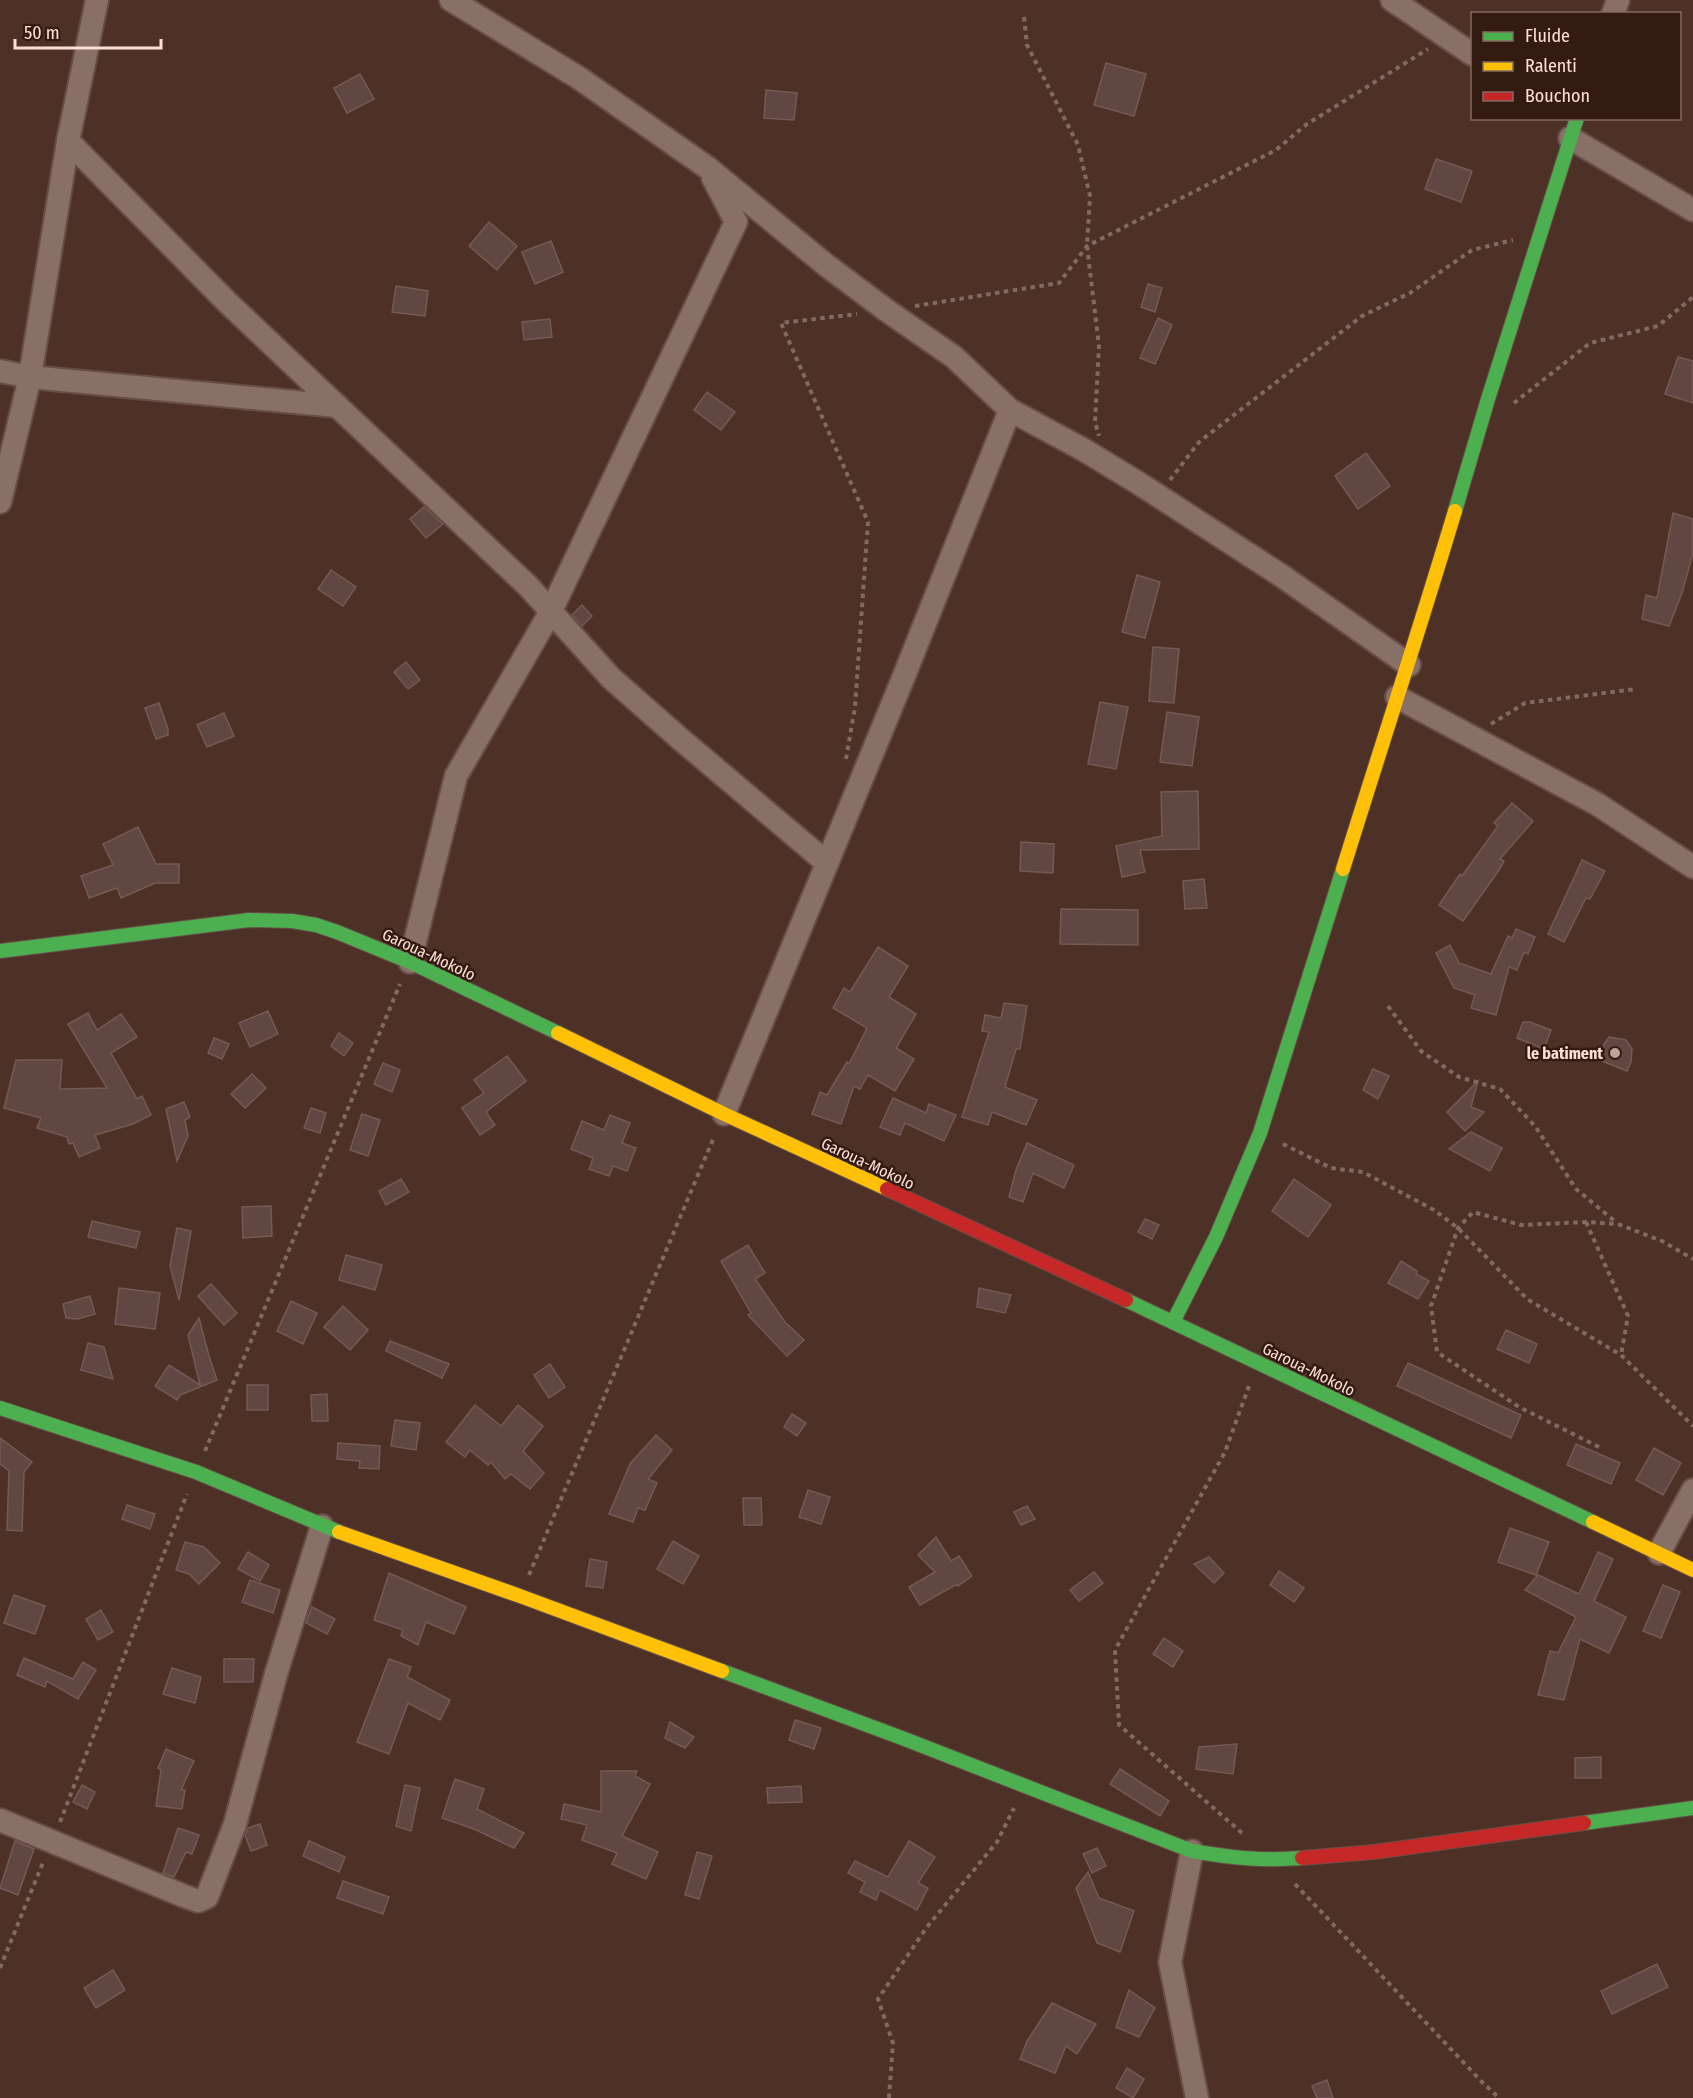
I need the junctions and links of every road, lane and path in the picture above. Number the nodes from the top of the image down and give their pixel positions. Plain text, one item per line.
1 (97, 0) edge
2 (451, 0) edge
3 (1392, 0) edge
4 (1024, 17) dead end
5 (1446, 37) junction
6 (1471, 53) edge
7 (1573, 124) edge
8 (68, 141) junction
9 (708, 168) junction
10 (1693, 210) edge
11 (1541, 232) junction
12 (1088, 246) junction
13 (1693, 297) edge
14 (886, 310) junction
15 (0, 371) edge
16 (30, 377) junction
17 (337, 406) junction
18 (1507, 409) dead end
19 (1010, 410) junction
20 (1100, 439) dead end
21 (1140, 484) junction
22 (0, 502) edge
23 (550, 613) junction
24 (1409, 665) junction
25 (1636, 689) dead end
26 (1397, 697) junction
27 (1488, 726) dead end
28 (845, 763) dead end
29 (827, 863) junction
30 (1693, 867) edge
31 (0, 951) edge
32 (410, 962) junction
33 (1388, 1006) dead end
34 (724, 1114) junction
35 (1260, 1133) junction
36 (1586, 1222) junction
37 (1618, 1224) junction
38 (1458, 1228) junction
39 (1693, 1259) edge
40 (1173, 1322) junction
41 (1621, 1355) junction
42 (1251, 1382) dead end
43 (2, 1414) edge
44 (1693, 1426) edge
45 (1599, 1447) dead end
46 (1693, 1490) edge
47 (322, 1526) junction
48 (1659, 1553) junction
49 (1693, 1570) edge
50 (520, 1596) junction
51 (1025, 1786) junction
52 (1693, 1808) edge
53 (0, 1820) edge
54 (1247, 1838) dead end
55 (1192, 1851) junction
56 (1272, 1860) junction
57 (889, 2098) edge
58 (1197, 2098) edge
59 (1499, 2098) edge

1 - 8 street
2 - 9 street
3 - 5 street
4 - 12 path
5 - 6 street
5 - 12 path
7 - 10 street
7 - 11 street
8 - 16 street
8 - 17 street
9 - 14 street
9 - 23 street
11 - 21 path
11 - 24 street
12 - 14 path
12 - 20 path
13 - 18 path
14 - 19 street
14 - 28 path
15 - 16 street
16 - 17 street
16 - 22 street
17 - 23 street
19 - 21 street
19 - 29 street
21 - 24 street
23 - 29 street
23 - 32 street
24 - 26 street
25 - 27 path
26 - 30 street
26 - 35 street
29 - 34 street
31 - 32 street, Garoua-Mokolo
32 - 34 street, Garoua-Mokolo
33 - 37 path
34 - 40 street, Garoua-Mokolo
34 - 50 path
35 - 38 path
35 - 40 street
36 - 37 path
36 - 38 path
36 - 41 path
37 - 39 path
38 - 41 path
38 - 45 path
40 - 48 street, Garoua-Mokolo
41 - 44 path
42 - 54 path
43 - 47 street
46 - 48 street
47 - 50 street
47 - 53 street
48 - 49 street, Garoua-Mokolo
50 - 51 street
51 - 55 street
51 - 57 path
52 - 56 street
55 - 56 street
55 - 58 street
56 - 59 path

